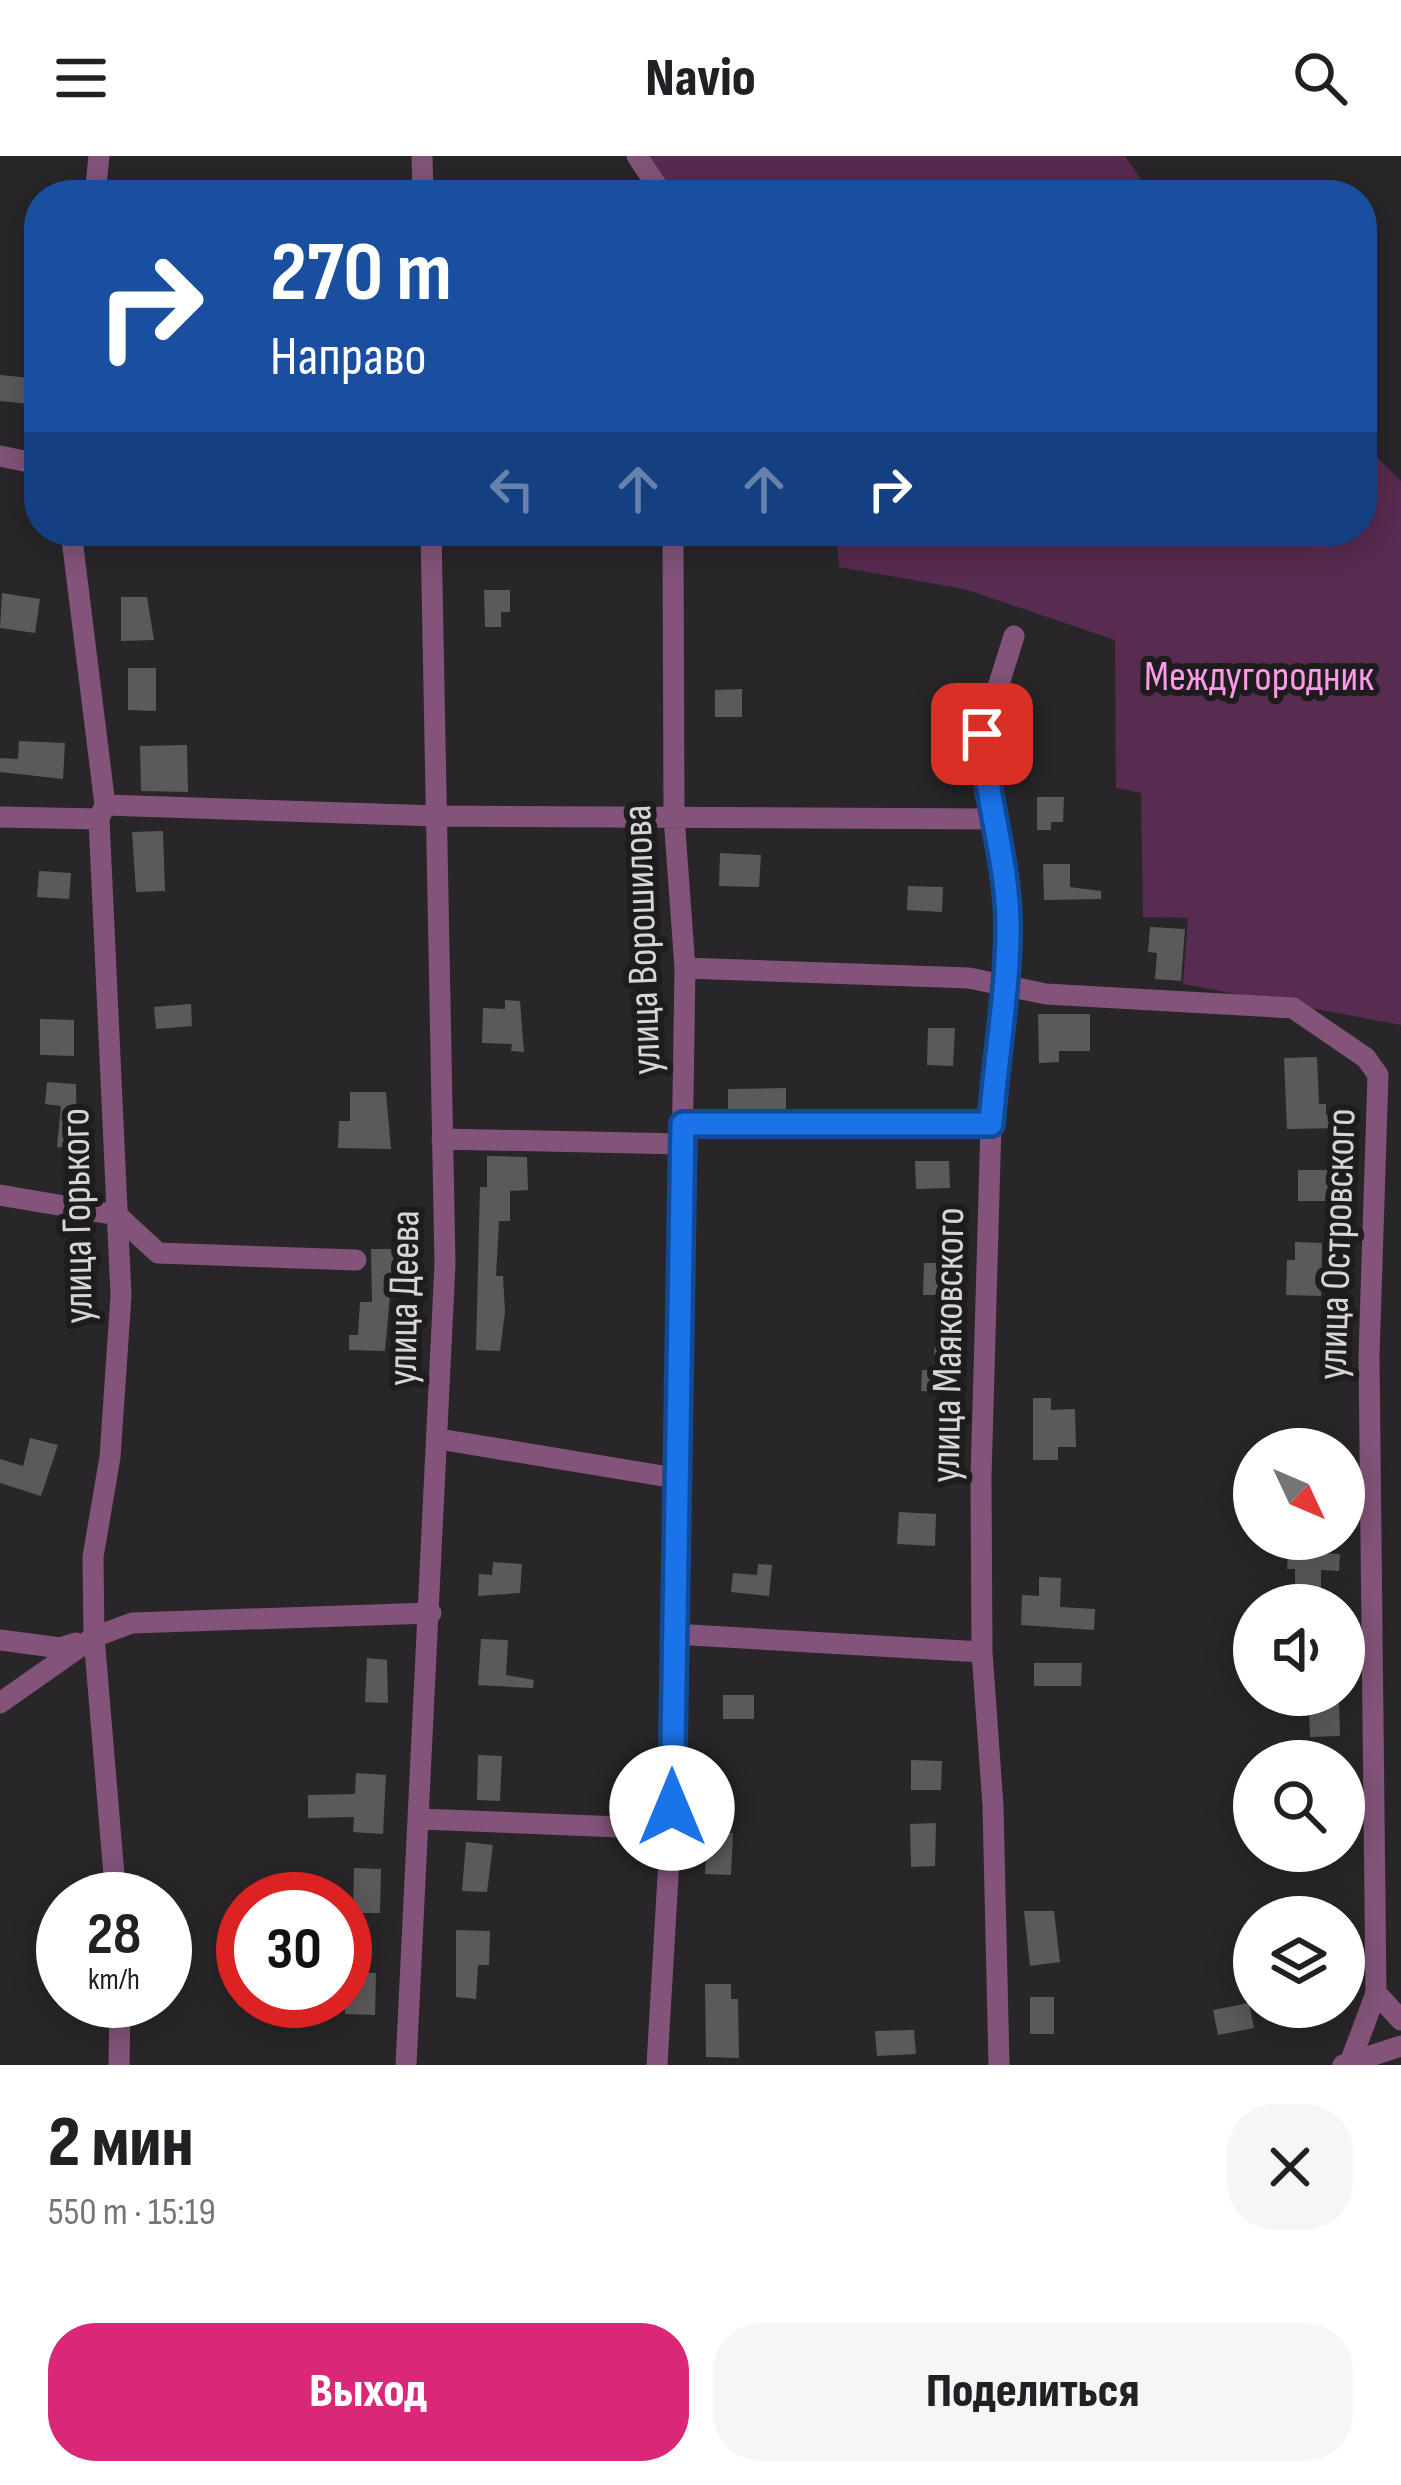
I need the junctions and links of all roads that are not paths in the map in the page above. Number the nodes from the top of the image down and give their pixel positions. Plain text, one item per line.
1 (73, 546) edge
2 (431, 546) edge
3 (673, 546) edge
4 (1014, 636) dead end
5 (102, 812) junction
6 (438, 816) junction
7 (0, 817) edge
8 (674, 817) junction
9 (994, 820) junction
10 (685, 968) junction
11 (1004, 988) junction
12 (991, 1124) junction
13 (683, 1134) junction
14 (442, 1139) junction
15 (0, 1195) edge
16 (117, 1215) junction
17 (356, 1260) dead end
18 (439, 1439) junction
19 (675, 1478) junction
20 (431, 1613) junction
21 (674, 1634) junction
22 (94, 1637) junction
23 (0, 1640) edge
24 (982, 1652) junction
25 (0, 1702) edge
26 (421, 1819) junction
27 (671, 1828) junction
28 (114, 1872) edge
29 (1376, 1993) junction
30 (1401, 2020) edge
31 (120, 2028) edge
32 (1401, 2046) edge
33 (1347, 2062) edge
34 (119, 2065) edge
35 (406, 2065) edge
36 (657, 2065) edge
37 (999, 2065) edge

1 - 5 street, улица Горького
2 - 6 street, улица Деева
3 - 8 street, улица Ворошилова
4 - 9 street, улица Маяковского
5 - 6 street
5 - 7 street
5 - 16 street, улица Горького
6 - 8 street
6 - 14 street, улица Деева
8 - 9 street
8 - 10 street, улица Ворошилова
9 - 11 street, улица Маяковского
10 - 11 street
10 - 13 street, улица Ворошилова
11 - 12 street, улица Маяковского
11 - 29 street, улица Островского
12 - 13 street
12 - 24 street, улица Маяковского
13 - 14 street
13 - 19 street, улица Ворошилова
14 - 18 street, улица Деева
15 - 16 street
16 - 17 street
16 - 22 street, улица Горького
18 - 19 street
18 - 20 street, улица Деева
19 - 21 street, улица Ворошилова
20 - 22 street
20 - 26 street, улица Деева
21 - 24 street
21 - 27 street, улица Ворошилова
22 - 23 street
22 - 25 street
22 - 28 street, улица Горького
24 - 37 street, улица Маяковского
26 - 27 street
26 - 35 street, улица Деева
27 - 36 street, улица Ворошилова
29 - 30 street
29 - 33 street, улица Островского
31 - 34 street
32 - 33 street

